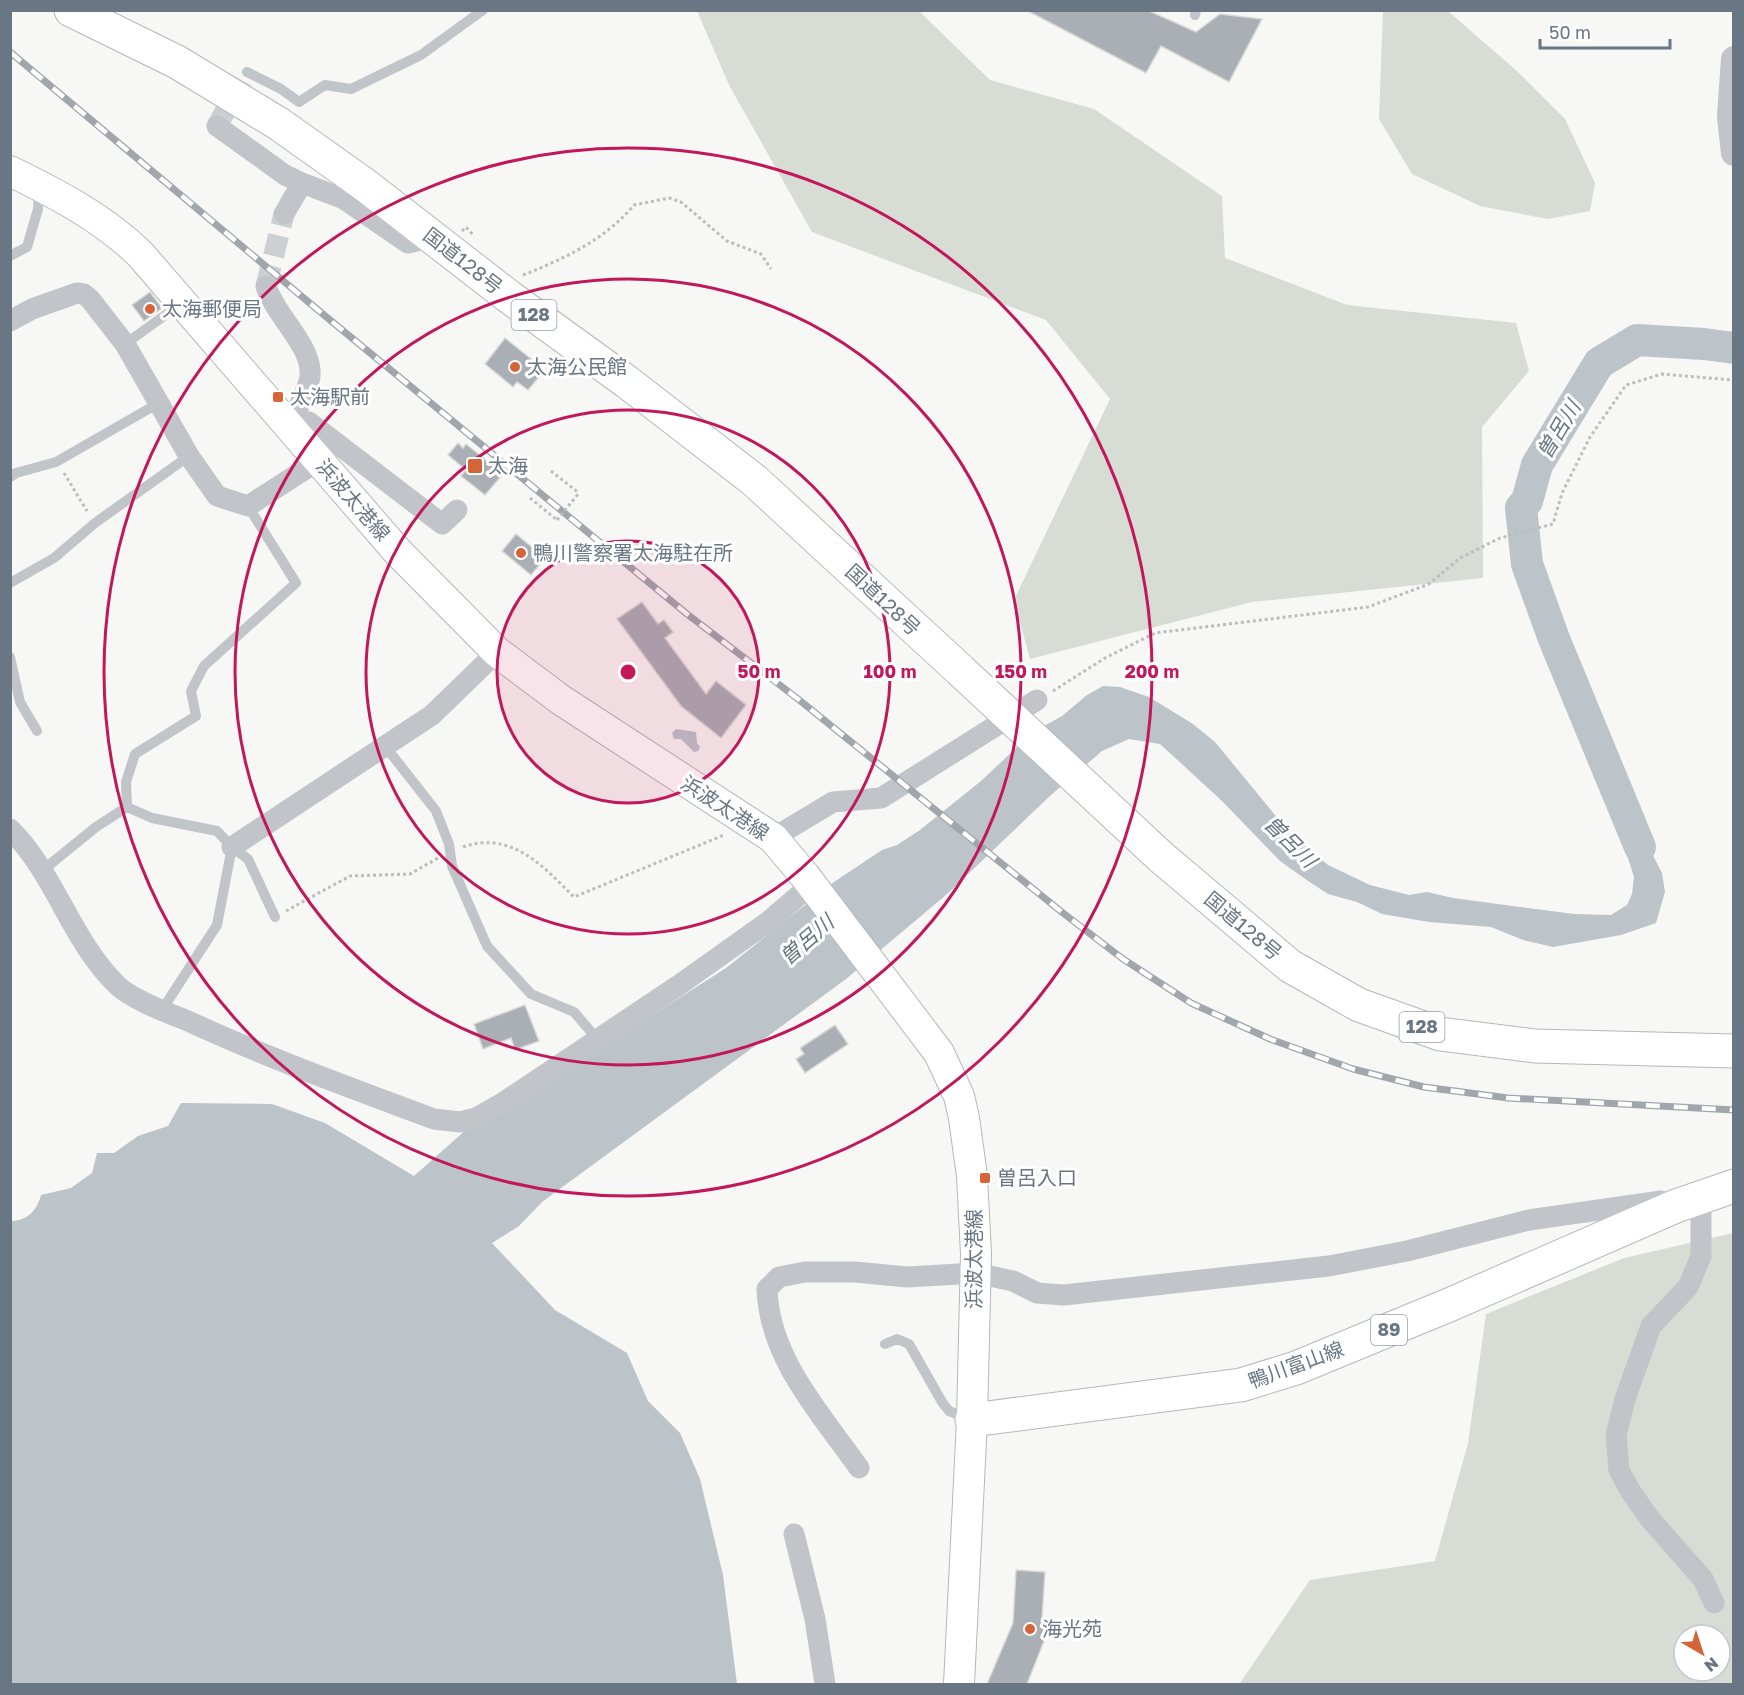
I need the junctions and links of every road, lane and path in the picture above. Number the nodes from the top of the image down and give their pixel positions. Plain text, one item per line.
1 (71, 10) edge
2 (483, 10) edge
3 (1734, 59) edge
4 (247, 72) dead end
5 (217, 126) dead end
6 (1734, 153) edge
7 (10, 171) edge
8 (302, 183) junction
9 (39, 185) junction
10 (284, 214) tunnel mouth
11 (439, 242) junction
12 (480, 242) dead end
13 (10, 256) edge
14 (771, 269) dead end
15 (522, 275) dead end
16 (266, 286) tunnel mouth
17 (182, 303) junction
18 (10, 321) edge
19 (125, 344) junction
20 (1734, 380) edge
21 (159, 403) junction
22 (288, 428) junction
23 (189, 456) junction
24 (318, 461) junction
25 (56, 462) junction
26 (551, 471) dead end
27 (10, 477) edge
28 (530, 498) dead end
29 (248, 506) junction
30 (458, 510) dead end
31 (95, 523) junction
32 (10, 583) edge
33 (497, 652) junction
34 (10, 657) edge
35 (1037, 700) joint
36 (37, 731) dead end
37 (385, 746) junction
38 (127, 807) junction
39 (10, 829) edge
40 (762, 831) junction
41 (232, 847) junction
42 (450, 852) junction
43 (43, 870) junction
44 (814, 889) junction
45 (275, 917) joint
46 (162, 1010) junction
47 (598, 1040) junction
48 (1734, 1051) edge
49 (1734, 1186) edge
50 (1688, 1202) junction
51 (976, 1274) junction
52 (885, 1344) dead end
53 (972, 1420) junction
54 (859, 1468) dead end
55 (794, 1534) dead end
56 (1714, 1603) dead end
57 (825, 1684) edge
58 (959, 1684) edge

1 - 11 main road, 国道128号 / 128
2 - 4 lane
3 - 6 street
5 - 8 street
7 - 9 main road, 浜波太港線
8 - 10 street
8 - 11 street
9 - 13 lane
9 - 17 main road, 浜波太港線
11 - 12 path
11 - 48 main road, 国道128号 / 128, bridge
14 - 15 path
16 - 22 street
17 - 19 lane
17 - 22 main road, 浜波太港線
18 - 19 street
19 - 21 street
20 - 35 path
21 - 23 street
21 - 25 lane
22 - 24 main road, 浜波太港線
22 - 30 street
23 - 29 street
23 - 31 lane
24 - 29 street
24 - 33 main road, 浜波太港線
25 - 27 lane
25 - 31 path
26 - 28 path, bridge
29 - 38 lane
31 - 32 lane
33 - 37 street
33 - 40 main road, 浜波太港線
34 - 36 lane
35 - 40 street
37 - 41 street
37 - 42 lane
38 - 41 lane
38 - 43 lane
39 - 43 street
40 - 42 path
40 - 44 main road, 浜波太港線
41 - 45 lane
41 - 46 lane
42 - 45 path
42 - 47 lane
43 - 46 street
44 - 47 street
44 - 51 main road, 浜波太港線
46 - 47 street
49 - 50 main road, 鴨川富山線 / 89
50 - 51 street
50 - 53 main road, 鴨川富山線 / 89
50 - 56 street
51 - 53 main road, 浜波太港線
51 - 54 street
52 - 53 lane
53 - 58 main road, 浜波太港線
55 - 57 street

